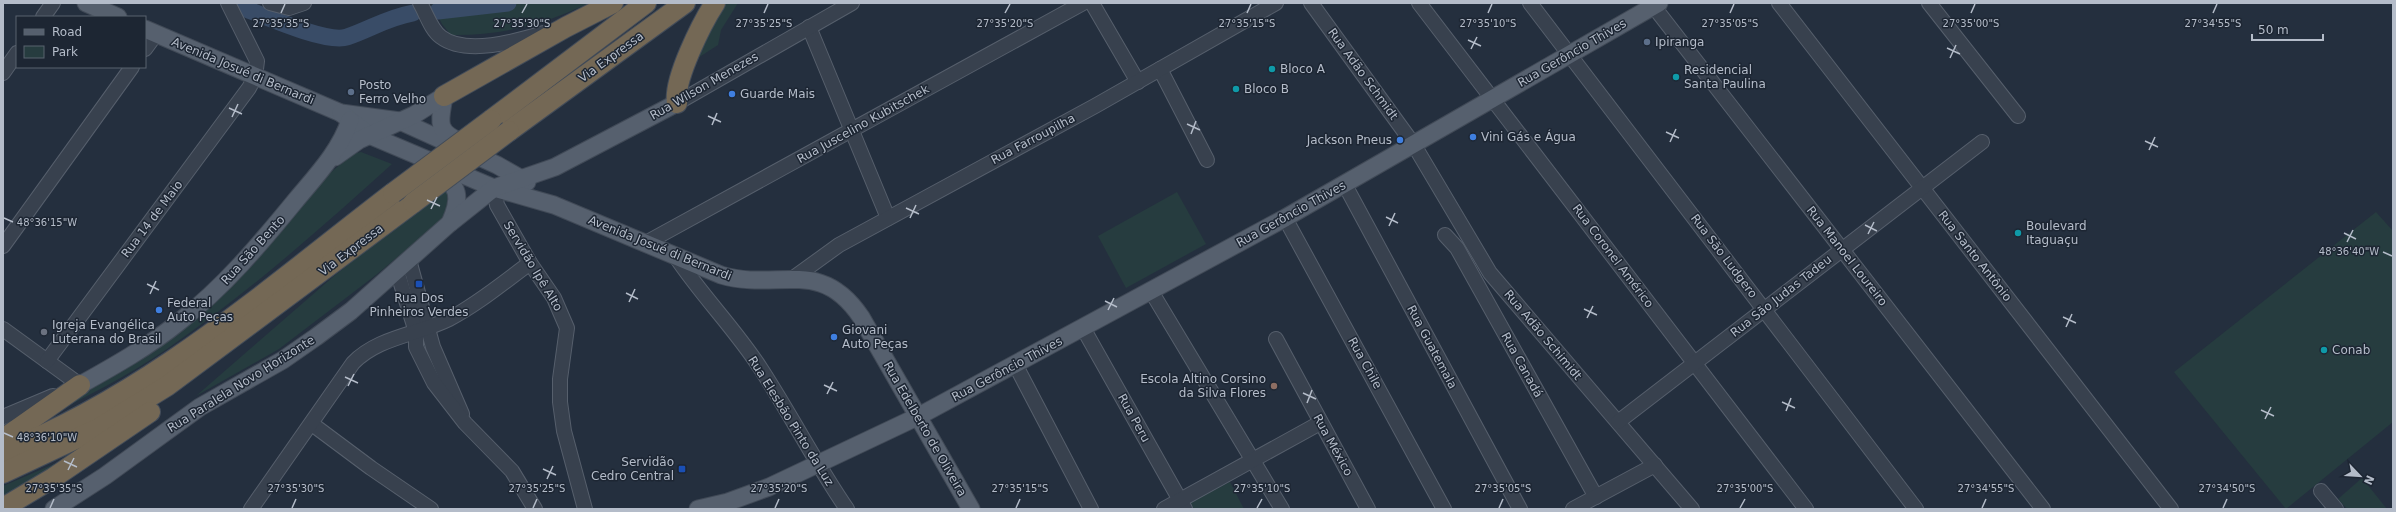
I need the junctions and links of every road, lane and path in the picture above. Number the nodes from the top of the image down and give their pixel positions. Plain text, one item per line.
1 (53, 3) edge
2 (86, 3) edge
3 (228, 3) edge
4 (270, 3) edge
5 (304, 3) edge
6 (420, 3) edge
7 (613, 3) edge
8 (646, 3) edge
9 (685, 3) edge
10 (715, 3) edge
11 (852, 3) edge
12 (1083, 3) edge
13 (1092, 3) edge
14 (1276, 3) edge
15 (1311, 3) edge
16 (1419, 3) edge
17 (1530, 3) edge
18 (1779, 3) edge
19 (1929, 3) edge
20 (1654, 4) edge
21 (44, 16) edge
22 (116, 16) edge
23 (566, 27) junction
24 (809, 27) junction
25 (150, 32) edge
26 (146, 46) edge
27 (16, 54) edge
28 (1570, 54) junction
29 (131, 68) edge
30 (1160, 70) junction
31 (3, 72) edge
32 (255, 77) junction
33 (1138, 82) junction
34 (444, 96) junction
35 (1493, 98) junction
36 (677, 103) junction
37 (2018, 116) dead end
38 (345, 117) junction
39 (400, 121) junction
40 (852, 130) junction
41 (364, 138) junction
42 (1982, 142) dead end
43 (1414, 145) junction
44 (405, 150) junction
45 (1207, 160) dead end
46 (326, 165) junction
47 (497, 165) junction
48 (555, 166) junction
49 (529, 184) junction
50 (1345, 185) junction
51 (494, 188) junction
52 (1922, 188) junction
53 (554, 204) junction
54 (888, 218) junction
55 (1285, 218) junction
56 (450, 223) junction
57 (1445, 236) dead end
58 (644, 244) junction
59 (3, 246) edge
60 (1842, 250) junction
61 (676, 258) junction
62 (410, 260) junction
63 (530, 263) junction
64 (397, 271) junction
65 (1490, 272) junction
66 (792, 279) junction
67 (1476, 282) junction
68 (1151, 291) junction
69 (1764, 309) junction
70 (1084, 328) junction
71 (3, 329) edge
72 (422, 330) junction
73 (1276, 339) dead end
74 (208, 357) junction
75 (47, 361) junction
76 (1695, 363) junction
77 (1015, 364) junction
78 (80, 385) junction
79 (919, 416) junction
80 (3, 418) edge
81 (1618, 422) junction
82 (1320, 423) junction
83 (312, 424) junction
84 (3, 439) edge
85 (3, 452) edge
86 (1253, 460) junction
87 (818, 464) junction
88 (1655, 465) junction
89 (3, 472) edge
90 (2321, 491) dead end
91 (1596, 497) junction
92 (1183, 505) edge
93 (3, 508) edge
94 (54, 509) edge
95 (251, 509) edge
96 (432, 509) edge
97 (535, 509) edge
98 (585, 509) edge
99 (698, 509) edge
100 (847, 509) edge
101 (971, 509) edge
102 (1090, 509) edge
103 (1164, 509) edge
104 (1282, 509) edge
105 (1368, 509) edge
106 (1444, 509) edge
107 (1520, 509) edge
108 (1573, 509) edge
109 (1692, 509) edge
110 (1806, 509) edge
111 (1916, 509) edge
112 (2043, 509) edge
113 (2171, 509) edge
114 (2336, 509) edge

1 - 21 street
2 - 22 main road
3 - 32 street
4 - 5 street
6 - 23 street
7 - 23 highway
8 - 85 highway, Via Expressa, bridge
9 - 74 highway, Via Expressa, bridge
10 - 36 highway
11 - 24 street, Rua Wilson Menezes
12 - 40 street, Rua Juscelino Kubitschek
13 - 33 street
14 - 30 street, Rua Farroupilha
15 - 43 street, Rua Adão Schmidt
16 - 35 street, Rua Coronel Américo
17 - 28 street, Rua São Ludgero
18 - 52 street, Rua Santo Antônio
19 - 37 street
20 - 28 main road, Rua Gerôncio Thives
20 - 60 street, Rua Manoel Loureiro
23 - 34 highway
24 - 36 street, Rua Wilson Menezes
24 - 40 street
25 - 26 street
25 - 32 main road, Avenida Josué di Bernardi
27 - 31 street
28 - 35 main road, Rua Gerôncio Thives
28 - 69 street, Rua São Ludgero
29 - 59 street
30 - 33 street, Rua Farroupilha
30 - 45 street
32 - 38 main road, Avenida Josué di Bernardi
32 - 75 street, Rua 14 de Maio
33 - 54 street, Rua Farroupilha
34 - 39 main road, Rua São Bento
34 - 48 main road
35 - 43 main road, Rua Gerôncio Thives
35 - 76 street, Rua Coronel Américo
36 - 48 main road, Rua Wilson Menezes
38 - 39 main road, Avenida Josué di Bernardi
38 - 41 main road, Avenida Josué di Bernardi
38 - 46 main road, Rua São Bento
39 - 41 main road, Rua São Bento
39 - 44 main road
39 - 47 main road, Avenida Josué di Bernardi
40 - 54 street
40 - 58 street, Rua Juscelino Kubitschek
41 - 44 main road, Avenida Josué di Bernardi
41 - 46 main road, Rua São Bento
41 - 56 main road
42 - 52 street, Rua São Judas Tadeu
43 - 50 main road, Rua Gerôncio Thives
43 - 65 street, Rua Adão Schimidt
44 - 51 main road, Avenida Josué di Bernardi
46 - 78 main road, Rua São Bento
47 - 49 main road, Avenida Josué di Bernardi
47 - 51 main road
48 - 49 main road, Rua Wilson Menezes
49 - 51 main road, Rua Wilson Menezes
49 - 53 main road, Avenida Josué di Bernardi
50 - 55 main road, Rua Gerôncio Thives
50 - 107 street, Rua Guatemala
51 - 53 main road, Avenida Josué di Bernardi
51 - 56 main road, Rua Paralela Novo Horizonte
51 - 63 street, Servidão Ipê Alto
52 - 60 street, Rua São Judas Tadeu
52 - 113 street, Rua Santo Antônio
53 - 58 main road, Avenida Josué di Bernardi
54 - 66 street, Rua Farroupilha
55 - 68 main road, Rua Gerôncio Thives
55 - 106 street, Rua Chile
56 - 62 main road, Rua Paralela Novo Horizonte
57 - 67 street, Rua Canadá
58 - 61 main road, Avenida Josué di Bernardi
60 - 69 street, Rua São Judas Tadeu
60 - 112 street, Rua Manoel Loureiro
61 - 66 main road, Avenida Josué di Bernardi
61 - 87 street, Rua Elesbão Pinto da Luz
62 - 64 main road, Rua Paralela Novo Horizonte
62 - 72 street
63 - 72 street
63 - 98 street, Servidão Ipê Alto
64 - 72 street
64 - 94 main road, Rua Paralela Novo Horizonte
65 - 67 street
65 - 81 street, Rua Adão Schimidt
66 - 79 main road, Rua Edelberto de Oliveira
67 - 91 street, Rua Canadá
68 - 70 main road, Rua Gerôncio Thives
68 - 86 street
69 - 76 street, Rua São Judas Tadeu
69 - 111 street, Rua São Ludgero
70 - 77 main road, Rua Gerôncio Thives
70 - 92 street, Rua Peru
71 - 75 street
72 - 83 street
72 - 97 street
73 - 82 street, Rua México
74 - 89 highway, Via Expressa
74 - 93 highway
75 - 78 street
76 - 81 street, Rua São Judas Tadeu
76 - 110 street, Rua Coronel Américo
77 - 79 main road, Rua Gerôncio Thives
77 - 102 street
78 - 80 street, Rua São Bento
78 - 84 highway
79 - 87 main road, Rua Gerôncio Thives
79 - 101 main road, Rua Edelberto de Oliveira
81 - 88 street, Rua Adão Schimidt
82 - 86 street
82 - 105 street, Rua México
83 - 95 street
83 - 96 street
86 - 92 street
86 - 104 street
87 - 99 main road, Rua Gerôncio Thives
87 - 100 street, Rua Elesbão Pinto da Luz
88 - 91 street
88 - 109 street, Rua Adão Schimidt
90 - 114 street
91 - 108 street
92 - 103 street

